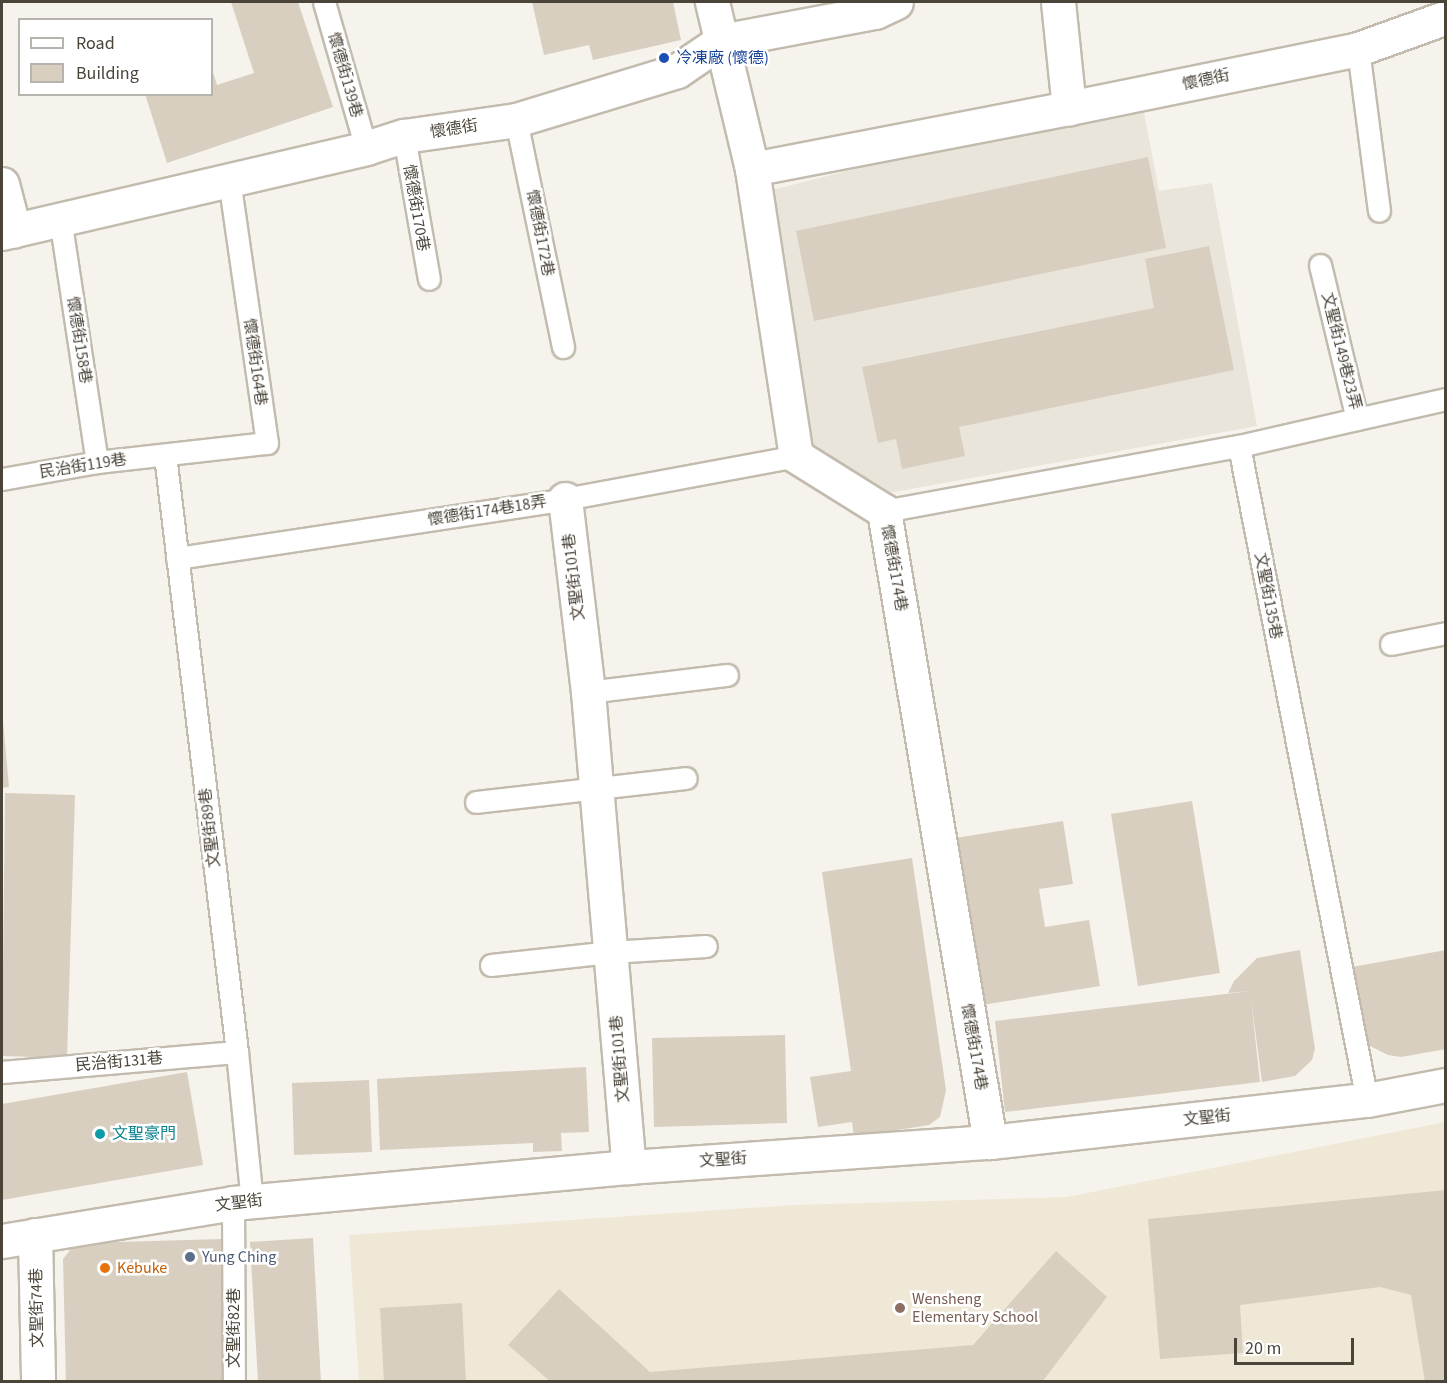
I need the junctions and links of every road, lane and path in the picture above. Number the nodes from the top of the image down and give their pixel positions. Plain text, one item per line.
1 (324, 2) edge
2 (712, 2) edge
3 (896, 2) edge
4 (1058, 2) edge
5 (1443, 13) edge
6 (721, 41) junction
7 (1358, 49) junction
8 (1069, 108) junction
9 (516, 120) junction
10 (404, 136) junction
11 (366, 148) junction
12 (752, 169) junction
13 (229, 179) junction
14 (2, 184) edge
15 (1378, 211) dead end
16 (60, 218) junction
17 (8, 231) edge
18 (1320, 265) dead end
19 (429, 279) dead end
20 (563, 347) dead end
21 (1446, 399) edge
22 (1357, 419) junction
23 (1239, 446) junction
24 (165, 455) junction
25 (796, 456) junction
26 (97, 462) junction
27 (2, 479) edge
28 (565, 499) junction
29 (884, 511) junction
30 (177, 558) junction
31 (1446, 633) edge
32 (1390, 644) dead end
33 (727, 675) dead end
34 (588, 692) junction
35 (686, 778) dead end
36 (596, 787) junction
37 (476, 802) dead end
38 (706, 946) dead end
39 (611, 952) junction
40 (491, 965) dead end
41 (237, 1052) junction
42 (2, 1072) edge
43 (1446, 1085) edge
44 (1367, 1100) junction
45 (990, 1142) junction
46 (629, 1167) junction
47 (242, 1202) junction
48 (35, 1235) junction
49 (2, 1241) edge
50 (38, 1382) edge
51 (234, 1382) edge

1 - 11 lane, 懷德街139巷
2 - 6 street
3 - 6 street, 懷德街
4 - 8 street
5 - 7 street, 懷德街
6 - 9 street, 懷德街
6 - 12 street
7 - 8 street, 懷德街
7 - 15 lane
8 - 12 street, 懷德街
9 - 10 street, 懷德街
9 - 20 lane, 懷德街172巷
10 - 11 street, 懷德街
10 - 19 lane, 懷德街170巷
11 - 13 street, 懷德街
12 - 25 street
13 - 16 street, 懷德街
13 - 24 lane, 懷德街164巷
14 - 17 street
16 - 17 street, 懷德街
16 - 26 lane, 懷德街158巷
18 - 22 lane, 文聖街149巷23弄
21 - 22 lane, 文聖街149巷23弄
22 - 23 lane
23 - 29 lane
23 - 44 lane, 文聖街135巷
24 - 26 lane, 民治街119巷
24 - 30 lane, 文聖街89巷
25 - 28 lane, 懷德街174巷18弄
25 - 29 street, 懷德街174巷
26 - 27 lane, 民治街119巷
28 - 30 lane, 懷德街174巷18弄
28 - 34 street, 文聖街101巷
29 - 45 street, 懷德街174巷
30 - 41 lane, 文聖街89巷
31 - 32 lane
33 - 34 lane
34 - 36 street, 文聖街101巷
35 - 36 lane
36 - 37 lane
36 - 39 street, 文聖街101巷
38 - 39 lane
39 - 40 lane
39 - 46 street, 文聖街101巷
41 - 42 lane, 民治街131巷
41 - 47 lane, 文聖街89巷
43 - 44 street, 文聖街
44 - 45 street, 文聖街
45 - 46 street, 文聖街
46 - 47 street, 文聖街
47 - 48 street, 文聖街
47 - 51 lane, 文聖街82巷
48 - 49 street, 文聖街
48 - 50 street, 文聖街74巷

